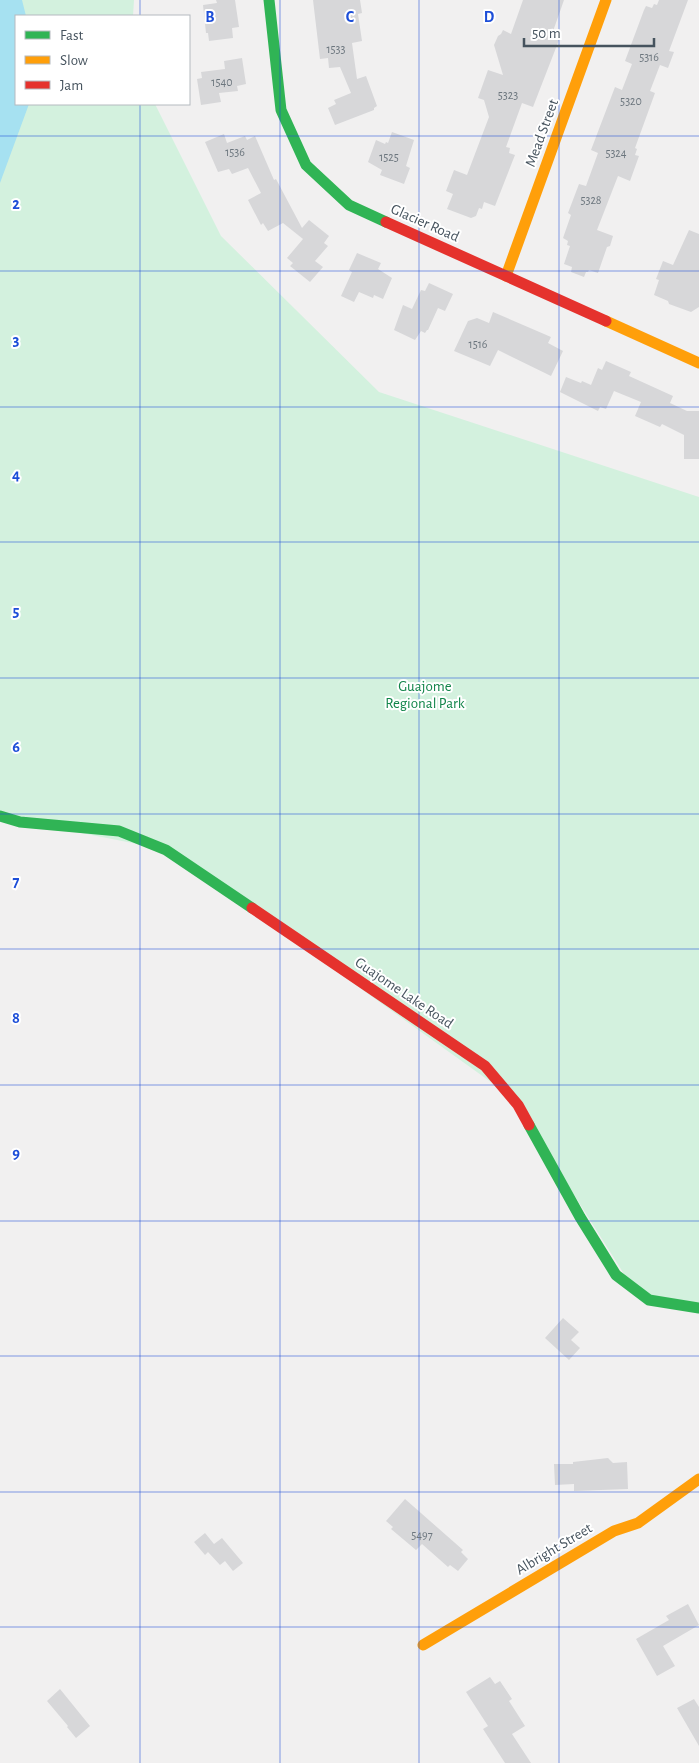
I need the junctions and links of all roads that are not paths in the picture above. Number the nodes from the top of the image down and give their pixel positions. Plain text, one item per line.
1 (269, 0) edge
2 (606, 0) edge
3 (506, 276) junction
4 (699, 363) edge
5 (0, 816) edge
6 (699, 1308) edge
7 (699, 1480) edge
8 (423, 1644) dead end

1 - 3 street, Glacier Road
2 - 3 street, Mead Street
3 - 4 street, Glacier Road
5 - 6 street, Guajome Lake Road
7 - 8 street, Albright Street

